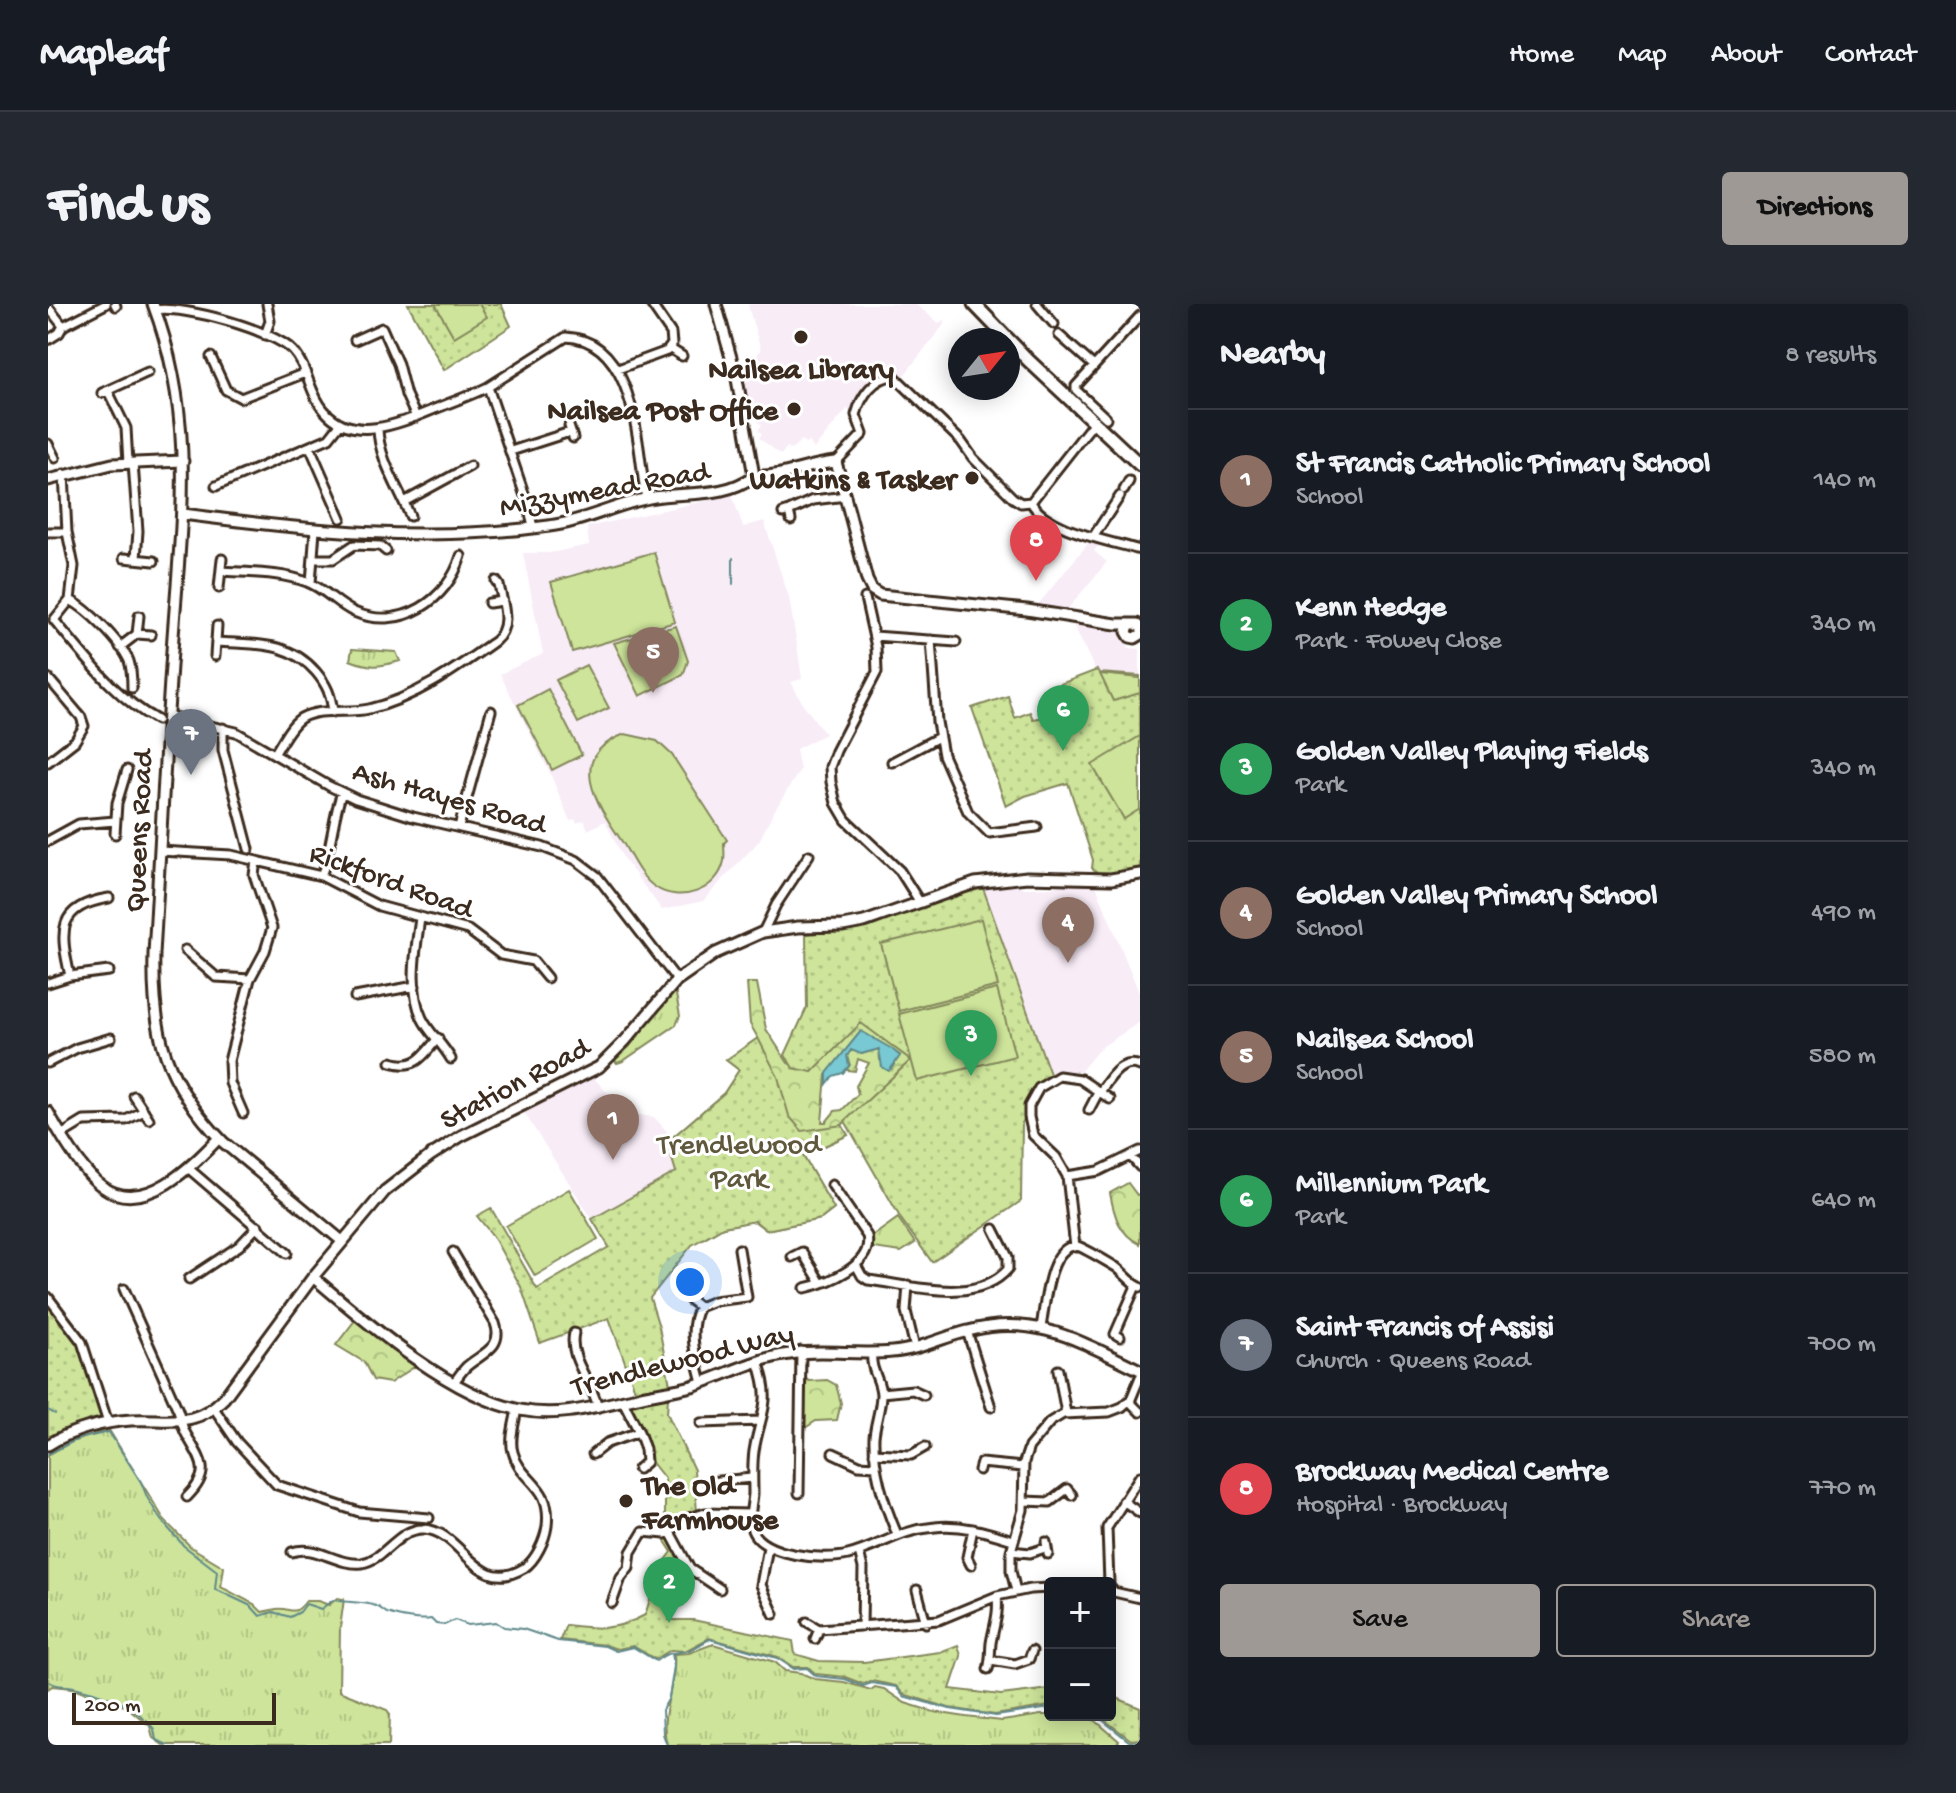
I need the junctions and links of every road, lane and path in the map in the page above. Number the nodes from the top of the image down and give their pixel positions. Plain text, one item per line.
1 (106, 304) edge
2 (267, 304) edge
3 (651, 304) edge
4 (716, 304) edge
5 (974, 304) edge
6 (1037, 304) edge
7 (48, 307) edge
8 (154, 307) edge
9 (1140, 316) edge
10 (1054, 324) dead end
11 (63, 326) junction
12 (265, 335) junction
13 (1059, 335) dead end
14 (48, 340) edge
15 (355, 340) dead end
16 (669, 348) junction
17 (682, 356) dead end
18 (211, 363) dead end
19 (1094, 366) junction
20 (618, 369) junction
21 (148, 372) dead end
22 (305, 373) junction
23 (488, 387) junction
24 (416, 417) junction
25 (1106, 418) dead end
26 (1094, 422) junction
27 (340, 424) junction
28 (378, 428) junction
29 (571, 432) dead end
30 (58, 442) dead end
31 (49, 445) edge
32 (310, 447) junction
33 (511, 451) junction
34 (55, 458) dead end
35 (183, 461) junction
36 (836, 462) junction
37 (131, 463) junction
38 (1140, 465) edge
39 (470, 466) dead end
40 (64, 474) junction
41 (754, 476) junction
42 (48, 480) edge
43 (1129, 481) dead end
44 (216, 486) dead end
45 (846, 496) junction
46 (646, 499) junction
47 (404, 502) junction
48 (1031, 502) junction
49 (183, 514) junction
50 (338, 515) dead end
51 (788, 515) dead end
52 (410, 516) dead end
53 (533, 528) junction
54 (315, 530) junction
55 (48, 532) edge
56 (67, 532) junction
57 (1093, 537) junction
58 (1140, 550) edge
59 (386, 551) dead end
60 (461, 555) dead end
61 (124, 558) dead end
62 (136, 559) junction
63 (222, 559) dead end
64 (313, 559) junction
65 (154, 561) dead end
66 (221, 571) junction
67 (496, 581) dead end
68 (311, 583) junction
69 (219, 588) dead end
70 (870, 595) junction
71 (70, 600) junction
72 (502, 601) junction
73 (489, 603) dead end
74 (139, 616) dead end
75 (217, 626) dead end
76 (1135, 626) edge
77 (137, 634) junction
78 (151, 635) dead end
79 (1140, 635) edge
80 (874, 636) junction
81 (931, 640) junction
82 (216, 642) junction
83 (956, 642) dead end
84 (120, 647) junction
85 (215, 656) dead end
86 (50, 675) edge
87 (130, 684) dead end
88 (66, 702) junction
89 (60, 711) dead end
90 (491, 711) dead end
91 (333, 712) junction
92 (168, 716) junction
93 (157, 720) dead end
94 (223, 728) junction
95 (939, 737) junction
96 (275, 753) junction
97 (48, 762) edge
98 (896, 762) dead end
99 (123, 774) dead end
100 (342, 792) junction
101 (115, 821) junction
102 (459, 827) junction
103 (1037, 827) dead end
104 (115, 834) dead end
105 (48, 841) edge
106 (249, 849) dead end
107 (160, 851) junction
108 (809, 855) dead end
109 (256, 861) junction
110 (1140, 874) edge
111 (321, 876) junction
112 (91, 891) dead end
113 (109, 898) dead end
114 (93, 901) junction
115 (919, 901) junction
116 (420, 918) junction
117 (763, 932) junction
118 (186, 955) dead end
119 (109, 971) dead end
120 (548, 975) dead end
121 (70, 976) junction
122 (250, 979) junction
123 (677, 980) junction
124 (48, 983) edge
125 (415, 986) junction
126 (355, 997) dead end
127 (105, 1037) dead end
128 (438, 1038) junction
129 (451, 1059) dead end
130 (391, 1062) dead end
131 (1139, 1062) edge
132 (48, 1063) edge
133 (400, 1065) junction
134 (397, 1074) dead end
135 (1100, 1092) junction
136 (134, 1096) dead end
137 (1110, 1099) dead end
138 (1089, 1110) dead end
139 (144, 1111) junction
140 (48, 1112) edge
141 (243, 1113) dead end
142 (149, 1119) dead end
143 (61, 1135) junction
144 (219, 1138) junction
145 (1140, 1151) edge
146 (1131, 1157) junction
147 (1140, 1167) edge
148 (188, 1168) junction
149 (1067, 1176) junction
150 (832, 1185) dead end
151 (258, 1226) junction
152 (994, 1229) dead end
153 (342, 1241) junction
154 (811, 1247) dead end
155 (1075, 1247) junction
156 (739, 1249) dead end
157 (281, 1251) dead end
158 (453, 1252) dead end
159 (802, 1252) junction
160 (792, 1257) dead end
161 (856, 1265) junction
162 (193, 1274) dead end
163 (313, 1277) junction
164 (680, 1278) dead end
165 (821, 1283) junction
166 (908, 1285) junction
167 (1138, 1286) edge
168 (685, 1288) junction
169 (805, 1288) dead end
170 (124, 1289) dead end
171 (675, 1291) dead end
172 (48, 1297) edge
173 (699, 1307) junction
174 (1041, 1327) junction
175 (967, 1331) junction
176 (574, 1333) dead end
177 (1120, 1337) dead end
178 (915, 1348) junction
179 (801, 1351) junction
180 (872, 1353) junction
181 (758, 1361) junction
182 (1058, 1368) dead end
183 (1140, 1370) edge
184 (1140, 1377) edge
185 (454, 1382) junction
186 (702, 1382) junction
187 (921, 1390) dead end
188 (881, 1393) junction
189 (623, 1401) junction
190 (1129, 1401) junction
191 (987, 1403) dead end
192 (598, 1407) junction
193 (214, 1408) junction
194 (517, 1409) junction
195 (1140, 1412) edge
196 (1066, 1413) junction
197 (706, 1420) dead end
198 (181, 1421) junction
199 (761, 1421) junction
200 (108, 1423) junction
201 (639, 1432) junction
202 (48, 1445) edge
203 (925, 1447) dead end
204 (833, 1453) dead end
205 (874, 1453) junction
206 (593, 1454) dead end
207 (646, 1462) junction
208 (876, 1466) junction
209 (1023, 1467) junction
210 (638, 1469) dead end
211 (654, 1469) dead end
212 (979, 1470) dead end
213 (1140, 1476) edge
214 (752, 1478) junction
215 (708, 1482) dead end
216 (799, 1493) dead end
217 (1072, 1495) dead end
218 (187, 1497) dead end
219 (1024, 1501) junction
220 (1123, 1501) junction
221 (1140, 1513) edge
222 (750, 1514) junction
223 (429, 1518) dead end
224 (973, 1529) junction
225 (670, 1532) junction
226 (897, 1534) junction
227 (1013, 1540) junction
228 (768, 1547) junction
229 (1046, 1548) dead end
230 (1011, 1551) junction
231 (292, 1552) dead end
232 (859, 1552) junction
233 (971, 1565) dead end
234 (1109, 1577) edge
235 (713, 1589) dead end
236 (917, 1590) dead end
237 (1116, 1590) edge
238 (1016, 1591) junction
239 (1044, 1591) edge
240 (997, 1596) junction
241 (1140, 1598) edge
242 (612, 1603) dead end
243 (774, 1614) dead end
244 (807, 1622) dead end
245 (926, 1623) junction
246 (862, 1626) junction
247 (819, 1629) junction
248 (815, 1639) dead end
249 (1032, 1651) dead end
250 (991, 1660) junction
251 (988, 1669) dead end

1 - 11 street
2 - 12 street
3 - 16 street
4 - 41 street
5 - 26 main road
6 - 10 street
7 - 11 street
8 - 12 street
8 - 35 street, Queens Road
9 - 19 street
11 - 14 street
12 - 22 street
13 - 19 street
15 - 24 street
16 - 17 street
16 - 20 street
18 - 22 street
19 - 25 street
20 - 23 street
20 - 46 street
21 - 37 street
22 - 27 street
23 - 24 street
23 - 33 street
24 - 28 street
26 - 38 main road
26 - 48 street
27 - 28 street
27 - 32 street
28 - 47 street
29 - 33 street
30 - 31 street
31 - 34 street
32 - 44 street
32 - 50 street
33 - 53 street
35 - 37 street
35 - 49 street, Queens Road
36 - 41 street, Mizzymead Road
36 - 45 street
36 - 48 street
37 - 40 street
37 - 62 street
39 - 47 street
40 - 42 street
40 - 56 street
41 - 46 street, Mizzymead Road
43 - 57 street
45 - 51 street
45 - 70 street
46 - 53 street, Mizzymead Road
47 - 52 street
48 - 57 street
49 - 54 street, Mizzymead Road
49 - 92 street, Queens Road
53 - 54 street, Mizzymead Road
54 - 64 street
55 - 56 street
56 - 71 street
57 - 58 street
59 - 64 street
60 - 68 street
61 - 62 street
62 - 65 street
63 - 66 street
64 - 68 street
66 - 68 street
66 - 69 street
67 - 72 street
70 - 76 street
70 - 80 street
71 - 84 street
71 - 93 street
72 - 73 street
72 - 91 street
74 - 77 street
75 - 82 street
76 - 79 street
77 - 78 street
77 - 84 street
80 - 81 street
80 - 115 street
81 - 83 street
81 - 95 street
82 - 85 street
82 - 91 street
84 - 87 street
86 - 88 street
88 - 89 street
88 - 97 street
90 - 102 street
91 - 96 street
92 - 94 street, Ash Hayes Road
92 - 107 street, Queens Road
94 - 96 street, Ash Hayes Road
94 - 106 street
95 - 98 street
95 - 103 street
96 - 100 street, Ash Hayes Road
99 - 101 street
100 - 102 street, Ash Hayes Road
100 - 111 street
101 - 104 street
101 - 105 street
102 - 123 street, Ash Hayes Road
107 - 109 street, Rickford Road
107 - 144 street, Queens Road
108 - 117 street
109 - 111 street, Rickford Road
109 - 122 street
110 - 115 street, Station Road
111 - 116 street, Rickford Road
112 - 114 street
113 - 114 street
114 - 121 street
115 - 117 street, Station Road
116 - 120 street, Rickford Road
116 - 125 street
117 - 123 street, Station Road
118 - 122 street
119 - 121 street
121 - 124 street
122 - 141 street
123 - 153 street, Station Road
125 - 126 street
125 - 128 street
127 - 132 street
128 - 129 street
128 - 133 street
130 - 133 street
131 - 135 street
133 - 134 street
135 - 137 street
135 - 138 street
135 - 149 street
136 - 139 street
139 - 142 street
139 - 143 street
140 - 143 street
143 - 148 street
144 - 148 street
144 - 153 street, Queens Road
145 - 146 street
146 - 147 street
146 - 149 street
148 - 151 street
149 - 155 street
150 - 161 street
151 - 157 street
151 - 162 street
152 - 166 street
153 - 163 street, Station Road
154 - 159 street
155 - 167 street
155 - 174 street
156 - 173 street
158 - 185 street
159 - 160 street
159 - 165 street
161 - 165 street
161 - 166 street
163 - 185 street, Trendlewood Way
163 - 193 street, Station Road
164 - 168 street
165 - 169 street
166 - 178 street
167 - 177 street
168 - 171 street
168 - 173 street
170 - 198 street
172 - 200 street
173 - 186 street
174 - 175 street, Trendlewood Way
174 - 183 street, Trendlewood Way
175 - 178 street, Trendlewood Way
175 - 191 street
176 - 192 street
178 - 180 street, Trendlewood Way
179 - 180 street, Trendlewood Way
179 - 181 street, Trendlewood Way
179 - 216 street
180 - 188 street
181 - 186 street, Trendlewood Way
181 - 199 street
182 - 196 street
184 - 190 street
185 - 194 street, Trendlewood Way
186 - 189 street, Trendlewood Way
187 - 188 street
188 - 205 street
189 - 192 street, Trendlewood Way
189 - 201 street
190 - 195 street
190 - 196 street
192 - 194 street, Trendlewood Way
193 - 198 street
193 - 223 street
194 - 231 street
196 - 209 street
197 - 199 street
198 - 200 street
198 - 218 street
199 - 214 street
200 - 202 street
201 - 206 street
201 - 207 street
203 - 205 street
204 - 208 street
205 - 208 street
207 - 210 street
207 - 211 street
208 - 226 street
209 - 212 street
209 - 219 street
213 - 220 street
214 - 215 street
214 - 222 street
217 - 219 street
219 - 227 street
220 - 221 street
220 - 234 street
222 - 225 street
222 - 228 street
224 - 226 street
224 - 227 street
224 - 233 street
225 - 235 street
225 - 242 street
226 - 232 street
227 - 230 street
228 - 232 street
228 - 243 street
229 - 230 street
230 - 238 street
232 - 246 street
236 - 245 street
237 - 241 street
238 - 239 street
238 - 240 street
240 - 245 street
240 - 250 street
244 - 247 street
245 - 246 street
246 - 247 street
247 - 248 street
249 - 250 street
250 - 251 street

